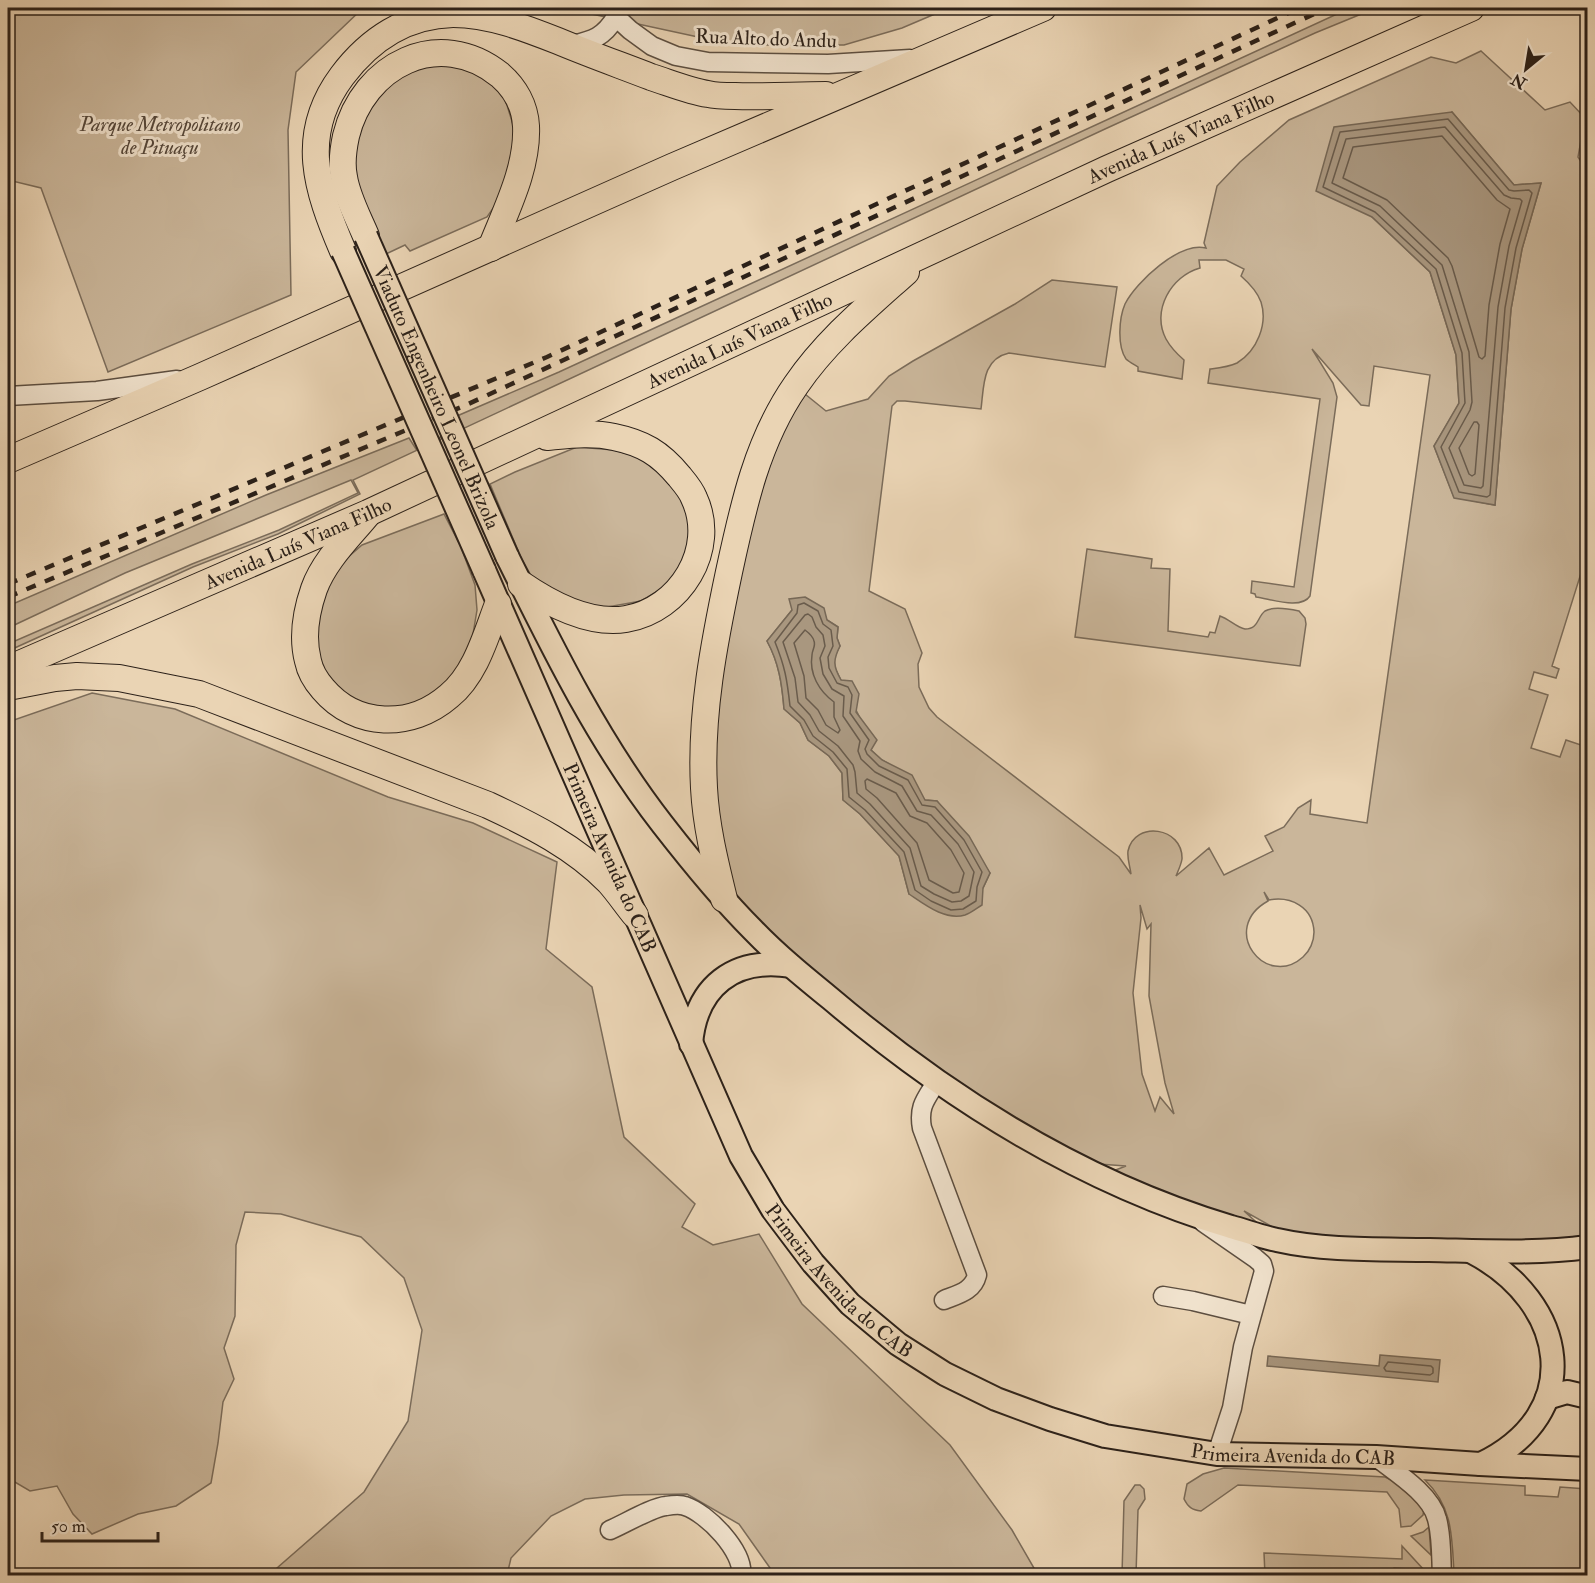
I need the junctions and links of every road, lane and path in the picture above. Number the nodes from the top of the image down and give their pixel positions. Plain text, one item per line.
1 (1043, 8) edge
2 (1472, 8) edge
3 (615, 12) edge
4 (569, 46) junction
5 (927, 58) junction
6 (838, 95) junction
7 (366, 236) joint
8 (491, 248) junction
9 (344, 251) joint
10 (925, 254) junction
11 (200, 377) junction
12 (8, 396) edge
13 (528, 439) junction
14 (8, 460) edge
15 (368, 513) junction
16 (484, 570) joint
17 (521, 584) junction
18 (498, 604) junction
19 (8, 669) edge
20 (8, 687) edge
21 (724, 899) junction
22 (635, 915) junction
23 (791, 966) junction
24 (691, 1044) junction
25 (938, 1081) junction
26 (1194, 1216) junction
27 (1587, 1247) edge
28 (1470, 1251) junction
29 (1163, 1296) dead end
30 (944, 1300) dead end
31 (1251, 1315) junction
32 (1587, 1397) edge
33 (1547, 1398) junction
34 (1217, 1454) junction
35 (1376, 1457) junction
36 (1480, 1464) junction
37 (1587, 1469) edge
38 (610, 1530) dead end
39 (741, 1575) edge
40 (1442, 1575) edge

1 - 5 highway
2 - 10 highway, Avenida Luís Viana Filho
3 - 4 lane, Rua Alto do Andu
3 - 5 lane, Rua Alto do Andu
4 - 6 highway
4 - 9 highway
5 - 6 highway
6 - 8 highway
7 - 8 highway
7 - 17 main road, Viaduto Engenheiro Leonel Brizola, bridge
8 - 11 highway
9 - 16 main road, Viaduto Engenheiro Leonel Brizola, bridge
10 - 13 highway, Avenida Luís Viana Filho
10 - 21 highway
11 - 12 lane
11 - 14 highway
13 - 15 highway, Avenida Luís Viana Filho
13 - 17 highway
15 - 18 highway
15 - 19 highway, Avenida Luís Viana Filho
16 - 18 main road, Primeira Avenida do CAB
17 - 21 main road
18 - 22 main road, Primeira Avenida do CAB
20 - 22 highway
21 - 23 main road
22 - 24 main road, Primeira Avenida do CAB
23 - 24 main road
23 - 25 main road
24 - 34 main road, Primeira Avenida do CAB
25 - 26 main road
25 - 30 lane
26 - 28 main road
26 - 31 lane
27 - 28 main road
28 - 33 main road
29 - 31 lane
31 - 34 lane
32 - 33 main road
33 - 36 main road
34 - 35 main road, Primeira Avenida do CAB
35 - 36 main road, Primeira Avenida do CAB
35 - 40 lane
36 - 37 main road, Primeira Avenida do CAB
38 - 39 lane

